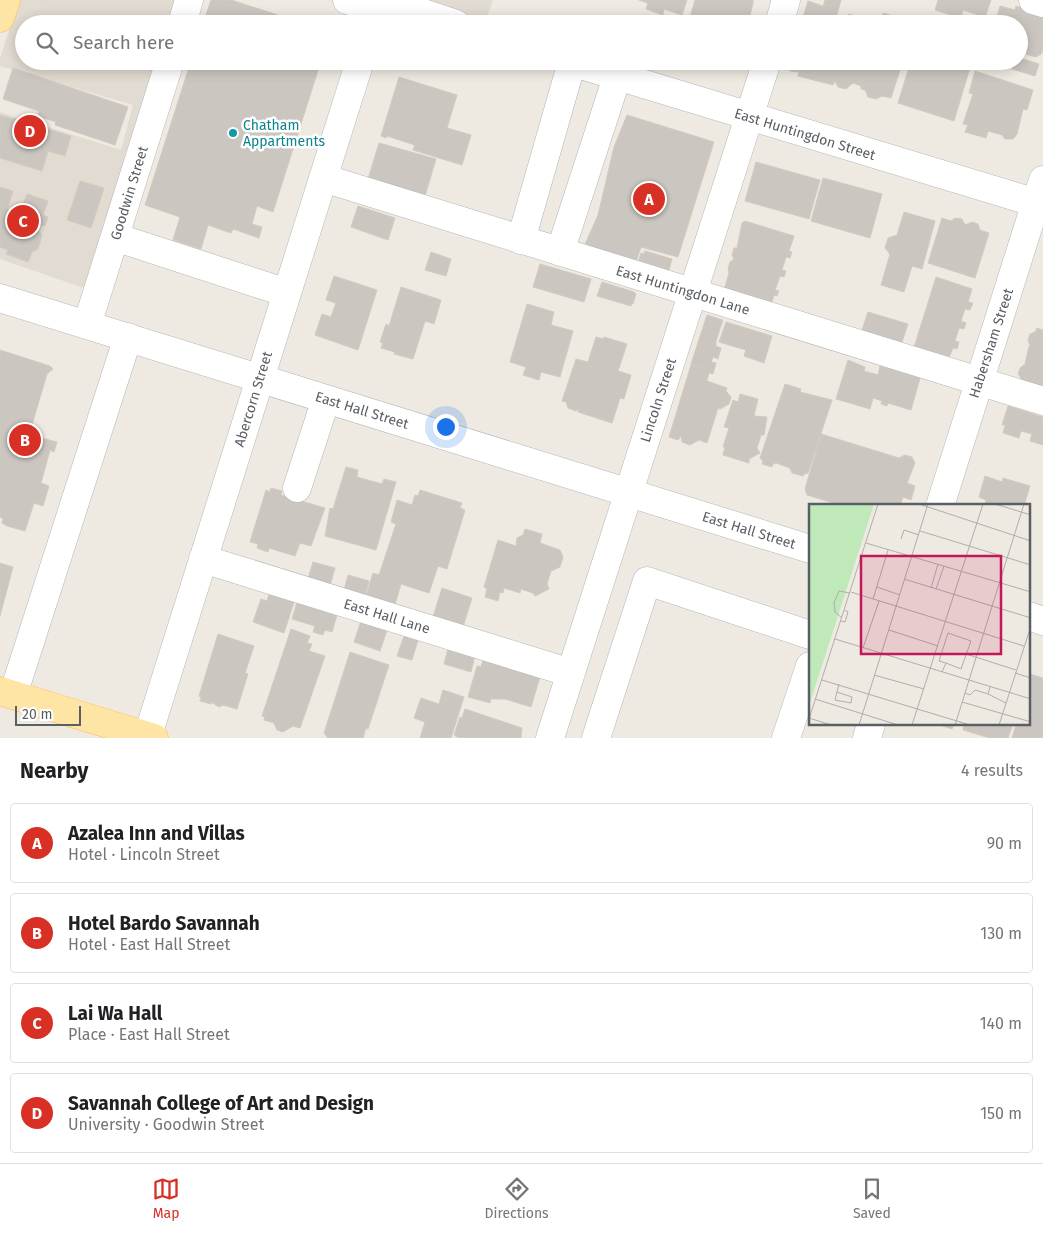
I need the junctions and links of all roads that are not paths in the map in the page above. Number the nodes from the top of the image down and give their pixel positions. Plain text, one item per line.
1 (6, 0) edge
2 (189, 0) edge
3 (347, 0) edge
4 (786, 0) edge
5 (1033, 0) edge
6 (1043, 3) edge
7 (377, 11) edge
8 (185, 15) edge
9 (429, 15) edge
10 (782, 15) edge
11 (0, 18) edge
12 (167, 70) edge
13 (357, 70) edge
14 (568, 70) edge
15 (595, 70) edge
16 (764, 70) edge
17 (617, 77) junction
18 (749, 118) junction
19 (322, 178) junction
20 (1041, 196) edge
21 (115, 237) junction
22 (521, 240) junction
23 (560, 252) junction
24 (286, 293) junction
25 (692, 293) junction
26 (0, 298) edge
27 (87, 325) junction
28 (128, 337) junction
29 (260, 378) junction
30 (978, 382) junction
31 (326, 399) junction
32 (1043, 401) edge
33 (298, 488) dead end
34 (628, 492) junction
35 (941, 504) edge
36 (809, 549) edge
37 (203, 559) junction
38 (1030, 616) edge
39 (1043, 621) edge
40 (809, 635) edge
41 (809, 669) edge
42 (571, 673) junction
43 (6, 693) edge
44 (149, 737) edge
45 (550, 738) edge
46 (596, 738) edge
47 (786, 738) edge

1 - 11 main road
2 - 8 street
3 - 7 street
4 - 10 street
5 - 6 street
7 - 9 street
12 - 21 street, Goodwin Street
13 - 19 street, Abercorn Street
14 - 22 street
15 - 17 street, East Huntingdon Street
16 - 18 street, Lincoln Street
17 - 18 street, East Huntingdon Street
17 - 23 street
18 - 20 street, East Huntingdon Street
18 - 25 street, Lincoln Street
19 - 22 street, East Huntingdon Lane
19 - 24 street, Abercorn Street
20 - 30 street, Habersham Street
21 - 24 street
21 - 27 street, Goodwin Street
22 - 23 street, East Huntingdon Lane
23 - 25 street, East Huntingdon Lane
24 - 29 street, Abercorn Street
25 - 30 street, East Huntingdon Lane
25 - 34 street, Lincoln Street
26 - 27 street, East Hall Street
27 - 28 street, East Hall Street
28 - 29 street, East Hall Street
28 - 43 street
29 - 31 street, East Hall Street
29 - 37 street, Abercorn Street
30 - 32 street, East Huntingdon Lane
30 - 35 street, Habersham Street
31 - 33 street
31 - 34 street, East Hall Street
34 - 36 street, East Hall Street
34 - 42 street, Lincoln Street
37 - 42 street, East Hall Lane
37 - 44 street, Abercorn Street
38 - 39 street
40 - 46 street
41 - 47 street
42 - 45 street, Lincoln Street
43 - 44 main road

